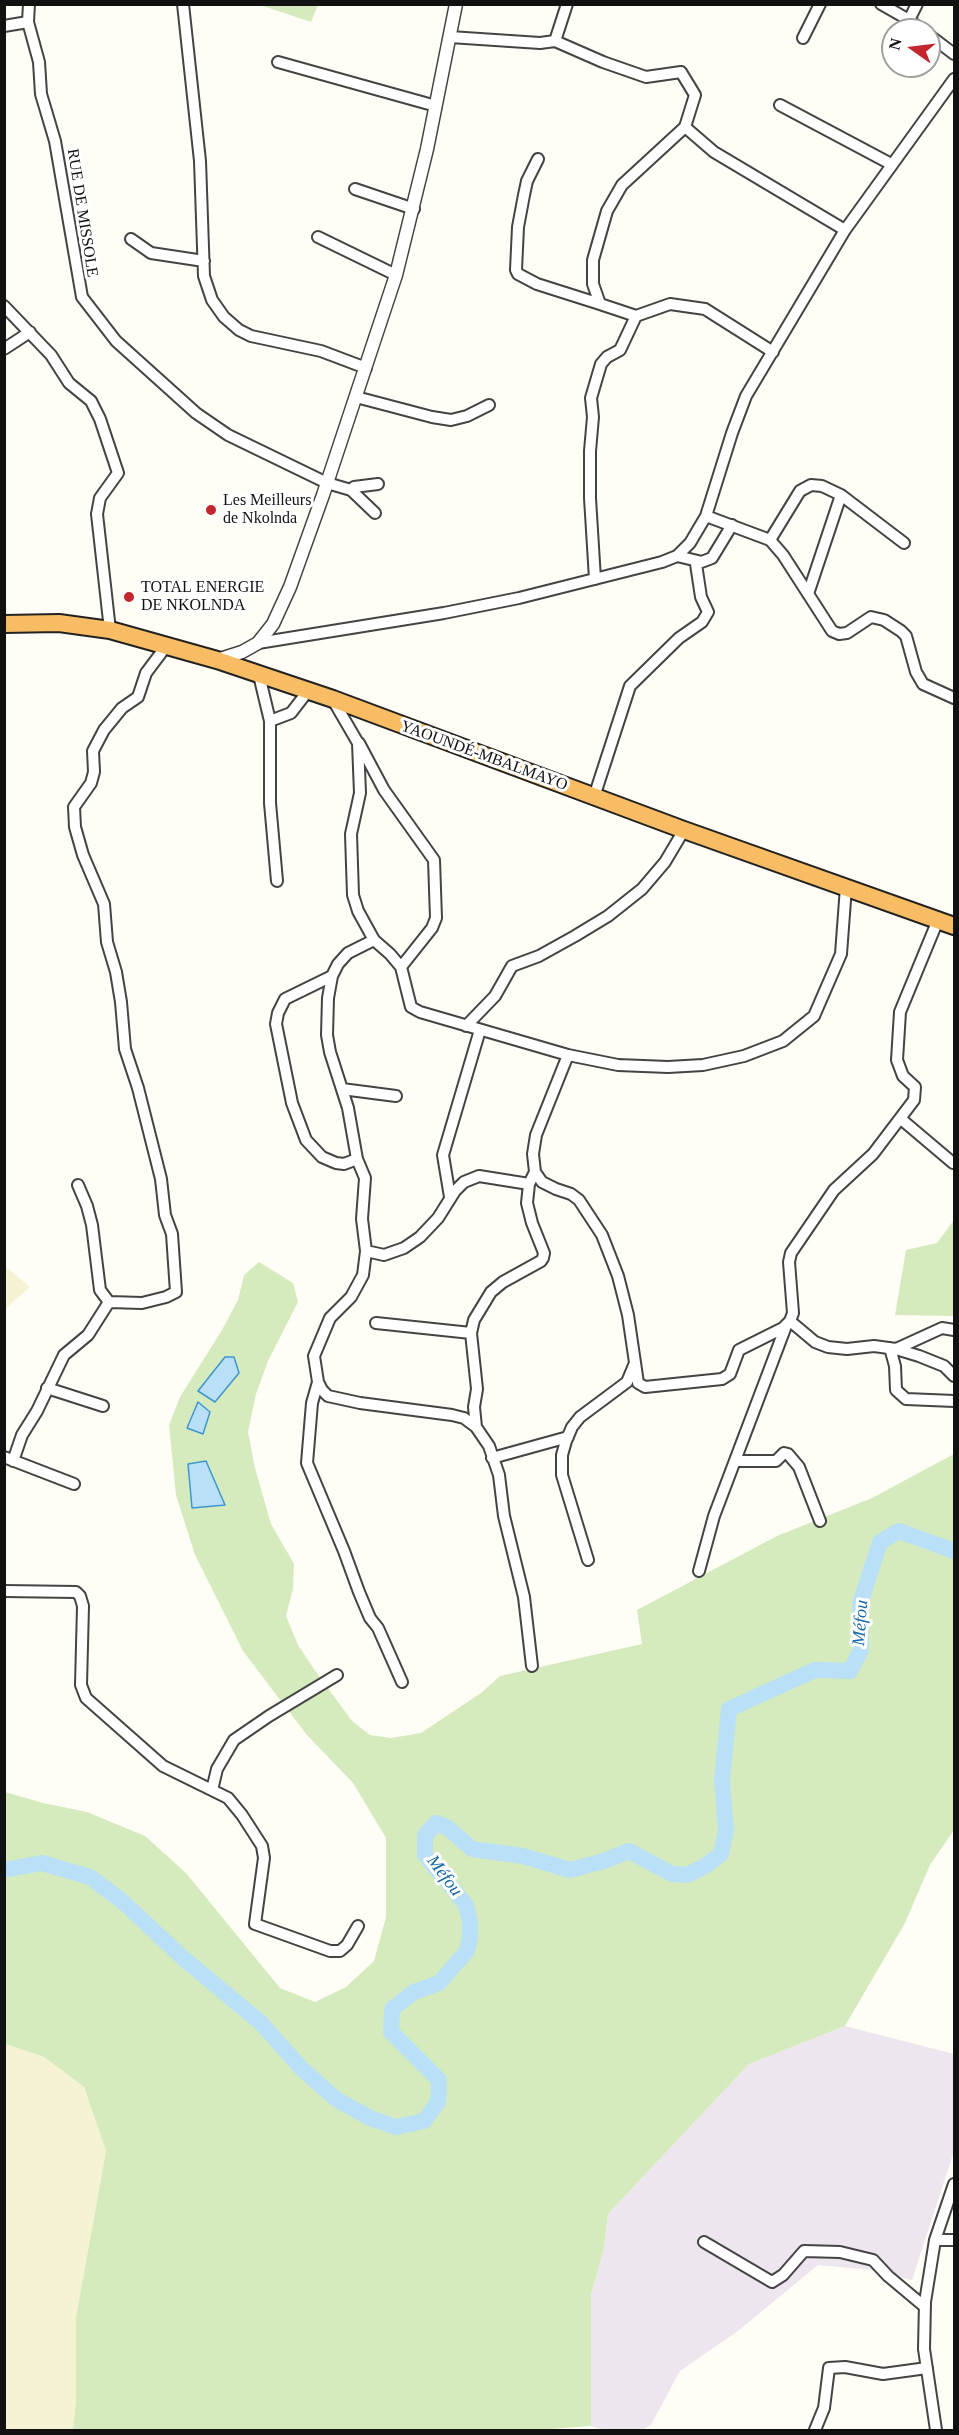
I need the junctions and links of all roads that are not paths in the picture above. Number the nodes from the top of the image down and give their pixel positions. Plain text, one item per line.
1 (29, 4) edge
2 (183, 4) edge
3 (456, 4) edge
4 (567, 4) edge
5 (820, 4) edge
6 (881, 4) edge
7 (917, 4) edge
8 (906, 18) edge
9 (910, 18) edge
10 (28, 22) junction
11 (4, 26) edge
12 (450, 37) junction
13 (803, 38) dead end
14 (555, 41) junction
15 (941, 44) edge
16 (954, 54) edge
17 (278, 62) dead end
18 (954, 79) edge
19 (780, 105) dead end
20 (436, 106) junction
21 (685, 127) junction
22 (538, 159) dead end
23 (891, 164) junction
24 (355, 189) dead end
25 (414, 209) junction
26 (845, 230) junction
27 (318, 237) dead end
28 (131, 239) dead end
29 (204, 261) junction
30 (396, 275) junction
31 (600, 304) junction
32 (4, 306) edge
33 (636, 316) junction
34 (30, 332) junction
35 (4, 349) edge
36 (773, 352) junction
37 (366, 368) junction
38 (356, 397) junction
39 (489, 405) dead end
40 (327, 483) junction
41 (378, 484) dead end
42 (351, 490) junction
43 (841, 495) junction
44 (375, 513) dead end
45 (706, 516) junction
46 (732, 525) junction
47 (770, 540) junction
48 (904, 543) dead end
49 (677, 556) junction
50 (696, 564) junction
51 (595, 579) junction
52 (808, 594) junction
53 (4, 624) edge
54 (110, 630) junction
55 (258, 643) junction
56 (167, 645) junction
57 (217, 660) junction
58 (259, 675) junction
59 (308, 691) junction
60 (954, 698) edge
61 (333, 699) junction
62 (270, 721) junction
63 (358, 743) junction
64 (594, 797) junction
65 (684, 830) junction
66 (277, 881) dead end
67 (846, 887) junction
68 (938, 920) junction
69 (954, 926) edge
70 (374, 940) junction
71 (401, 967) junction
72 (332, 976) junction
73 (466, 1026) junction
74 (480, 1030) junction
75 (568, 1055) junction
76 (342, 1089) junction
77 (396, 1096) dead end
78 (901, 1119) junction
79 (357, 1159) junction
80 (953, 1163) edge
81 (535, 1172) junction
82 (530, 1184) junction
83 (78, 1185) dead end
84 (450, 1197) junction
85 (366, 1251) junction
86 (109, 1302) junction
87 (376, 1323) dead end
88 (788, 1323) junction
89 (954, 1330) edge
90 (471, 1333) junction
91 (893, 1349) junction
92 (635, 1363) junction
93 (954, 1376) edge
94 (318, 1382) junction
95 (47, 1388) junction
96 (954, 1401) edge
97 (103, 1406) dead end
98 (476, 1427) junction
99 (568, 1437) junction
100 (492, 1458) junction
101 (9, 1459) edge
102 (736, 1461) junction
103 (75, 1484) dead end
104 (820, 1521) dead end
105 (588, 1560) dead end
106 (699, 1571) dead end
107 (4, 1591) edge
108 (532, 1666) dead end
109 (337, 1675) dead end
110 (402, 1682) dead end
111 (212, 1790) junction
112 (358, 1926) dead end
113 (954, 2184) edge
114 (935, 2240) junction
115 (954, 2240) edge
116 (704, 2242) dead end
117 (925, 2307) junction
118 (927, 2368) junction
119 (815, 2430) edge
120 (936, 2430) edge

1 - 10 street, RUE DE MISSOLE
2 - 29 street
3 - 12 street
4 - 14 street
5 - 13 street
6 - 8 street
7 - 9 street
10 - 11 street
10 - 40 street, RUE DE MISSOLE
12 - 14 street
12 - 20 street
14 - 21 street
15 - 16 street
17 - 20 street
18 - 23 street
19 - 23 street
20 - 25 street
21 - 26 street
21 - 31 street
22 - 31 street
23 - 26 street
24 - 25 street
25 - 30 street
26 - 36 street
27 - 30 street
28 - 29 street
29 - 37 street
30 - 37 street
31 - 33 street
32 - 34 street
33 - 36 street
33 - 51 street
34 - 35 street
34 - 54 street
36 - 45 street
37 - 38 street
38 - 39 street
38 - 40 street
40 - 42 street, RUE DE MISSOLE
40 - 55 street
41 - 42 street
42 - 44 street
43 - 47 street
43 - 48 street
43 - 52 street
45 - 46 street
45 - 49 street
46 - 47 street
46 - 50 street
47 - 52 street
49 - 50 street
49 - 51 street
50 - 64 street
51 - 55 street
52 - 60 street
53 - 54 highway, YAOUNDÉ-MBALMAYO
54 - 56 highway, YAOUNDÉ-MBALMAYO
55 - 57 street
56 - 57 highway, YAOUNDÉ-MBALMAYO
56 - 86 street
57 - 58 highway, YAOUNDÉ-MBALMAYO
58 - 59 highway, YAOUNDÉ-MBALMAYO
58 - 62 street
59 - 61 highway, YAOUNDÉ-MBALMAYO
59 - 62 street
61 - 63 street
61 - 64 highway, YAOUNDÉ-MBALMAYO
62 - 66 street
63 - 70 street
63 - 71 street
64 - 65 highway, YAOUNDÉ-MBALMAYO
65 - 67 highway, YAOUNDÉ-MBALMAYO
65 - 73 street
67 - 68 highway, YAOUNDÉ-MBALMAYO
67 - 75 street
68 - 69 highway, YAOUNDÉ-MBALMAYO
68 - 78 street
70 - 71 street
70 - 72 street
71 - 73 street
72 - 76 street
72 - 79 street
73 - 74 street
74 - 75 street
74 - 84 street
75 - 81 street
76 - 77 street
76 - 79 street
78 - 80 street
78 - 88 street
79 - 85 street
81 - 82 street
81 - 92 street
82 - 84 street
82 - 90 street
83 - 86 street
84 - 85 street
85 - 94 street
86 - 95 street
87 - 90 street
88 - 91 street
88 - 92 street
88 - 102 street
89 - 91 street
90 - 98 street
91 - 93 street
91 - 96 street
92 - 99 street
94 - 98 street
94 - 110 street
95 - 97 street
95 - 101 street
98 - 100 street
99 - 100 street
99 - 105 street
100 - 108 street
101 - 103 street
102 - 104 street
102 - 106 street
107 - 111 street
109 - 111 street
111 - 112 street
113 - 114 street
114 - 115 street
114 - 117 street
116 - 117 street
117 - 118 street
118 - 119 street
118 - 120 street

